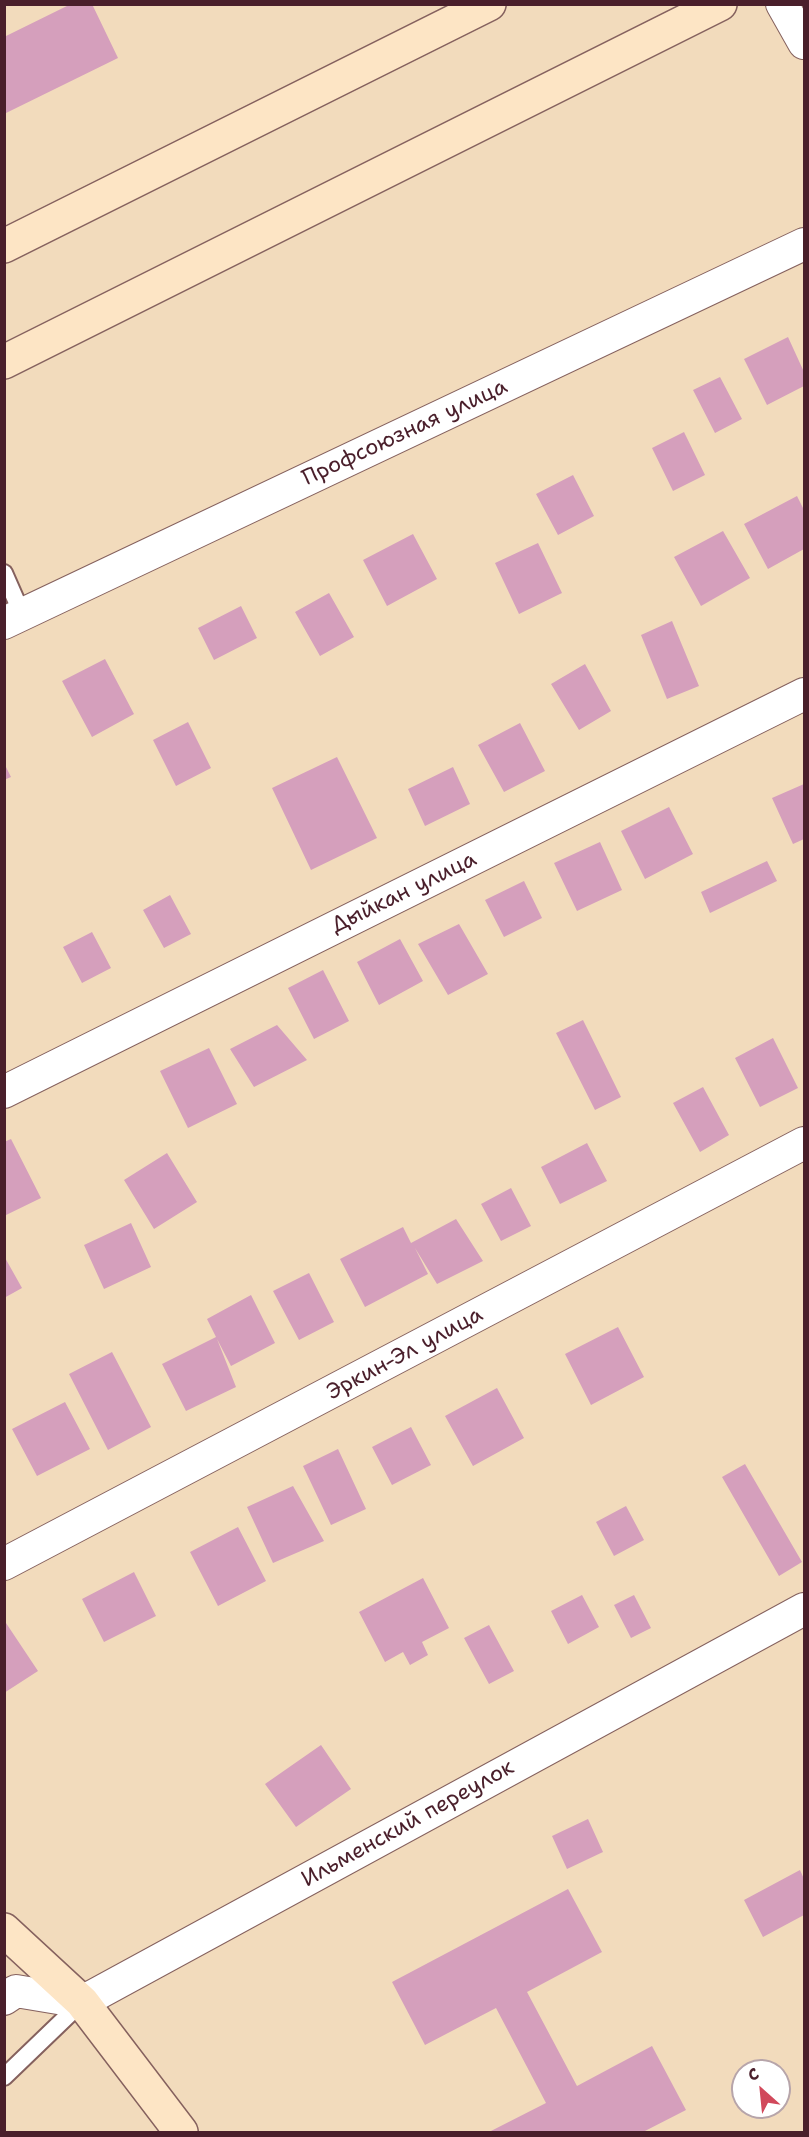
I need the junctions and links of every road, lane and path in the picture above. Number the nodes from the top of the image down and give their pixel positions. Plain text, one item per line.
1 (489, 4) edge
2 (720, 4) edge
3 (782, 4) edge
4 (804, 43) edge
5 (804, 244) edge
6 (4, 246) edge
7 (4, 362) edge
8 (4, 573) edge
9 (13, 618) edge
10 (804, 694) edge
11 (4, 1092) edge
12 (804, 1143) edge
13 (4, 1564) edge
14 (804, 1609) edge
15 (4, 1930) edge
16 (4, 2000) edge
17 (82, 2002) junction
18 (4, 2077) edge
19 (181, 2133) edge

1 - 6 street
2 - 7 street
3 - 4 street
5 - 9 street, Профсоюзная улица
8 - 9 lane
10 - 11 street, Дыйкан улица
12 - 13 street, Эркин-Эл улица
14 - 17 street, Ильменский переулок
15 - 17 street
16 - 17 street
17 - 18 lane
17 - 19 street

